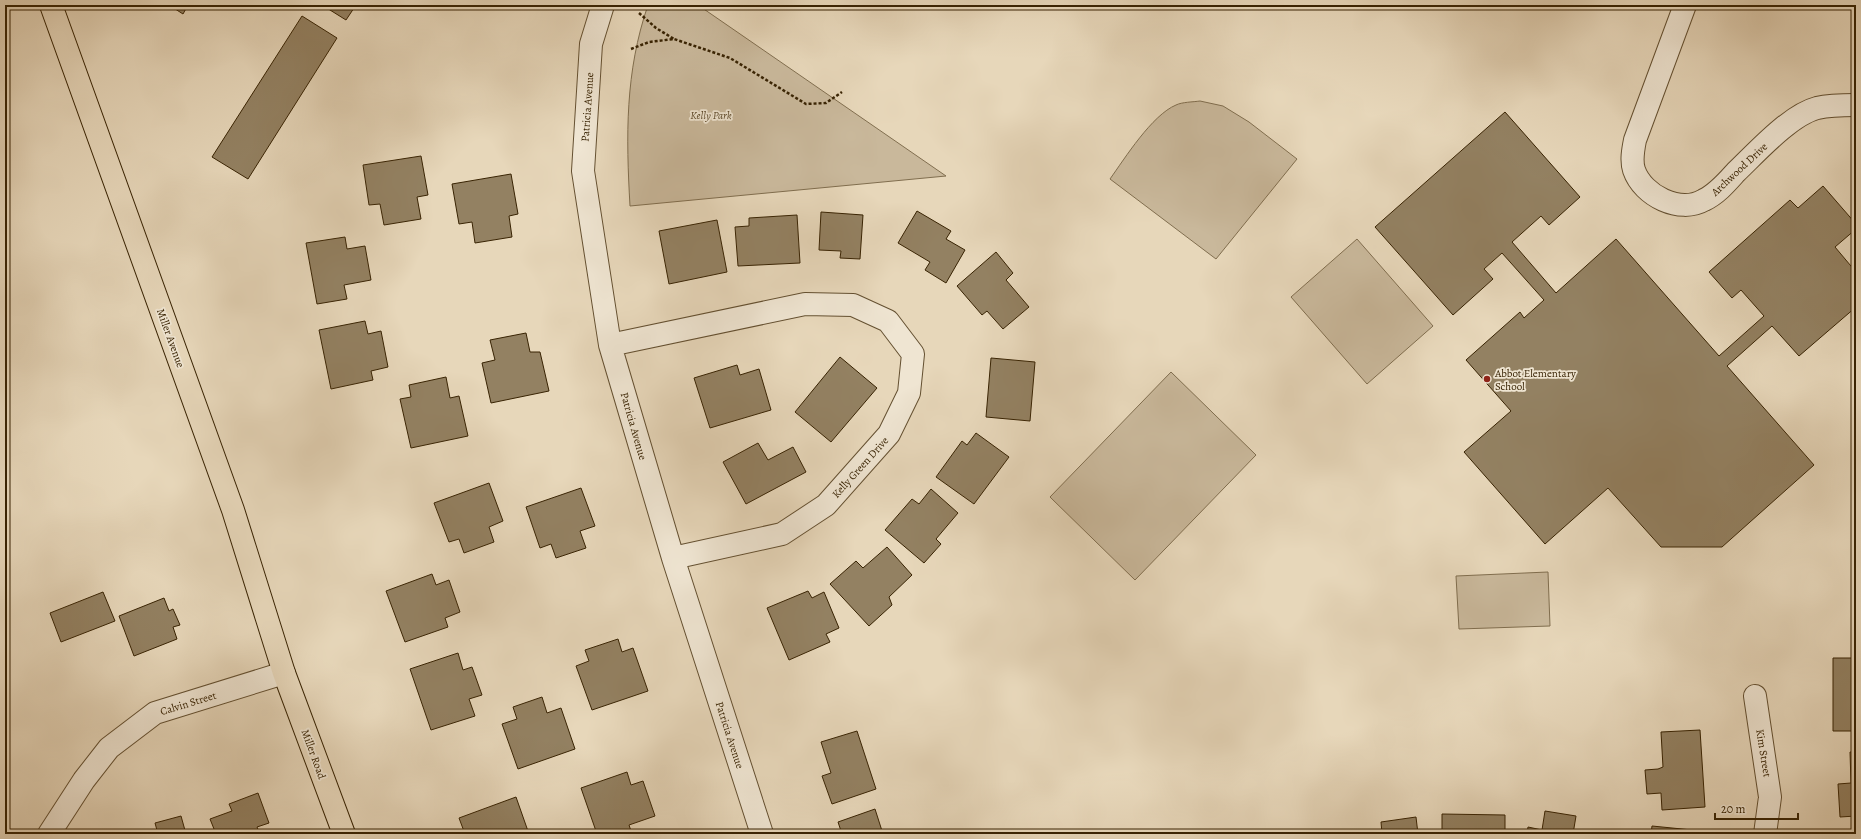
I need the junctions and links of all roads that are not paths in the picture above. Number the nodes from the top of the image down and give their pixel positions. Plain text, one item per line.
1 (51, 5) edge
2 (603, 5) edge
3 (1685, 5) edge
4 (1856, 105) edge
5 (610, 345) junction
6 (673, 558) junction
7 (284, 673) junction
8 (1755, 696) dead end
9 (49, 834) edge
10 (344, 834) edge
11 (762, 834) edge
12 (1765, 834) edge

1 - 7 main road, Miller Avenue
2 - 5 street, Patricia Avenue
3 - 4 street, Archwood Drive
5 - 6 street, Patricia Avenue
5 - 6 street, Kelly Green Drive
6 - 11 street, Patricia Avenue
7 - 9 street, Calvin Street
7 - 10 main road, Miller Road
8 - 12 street, Kim Street

